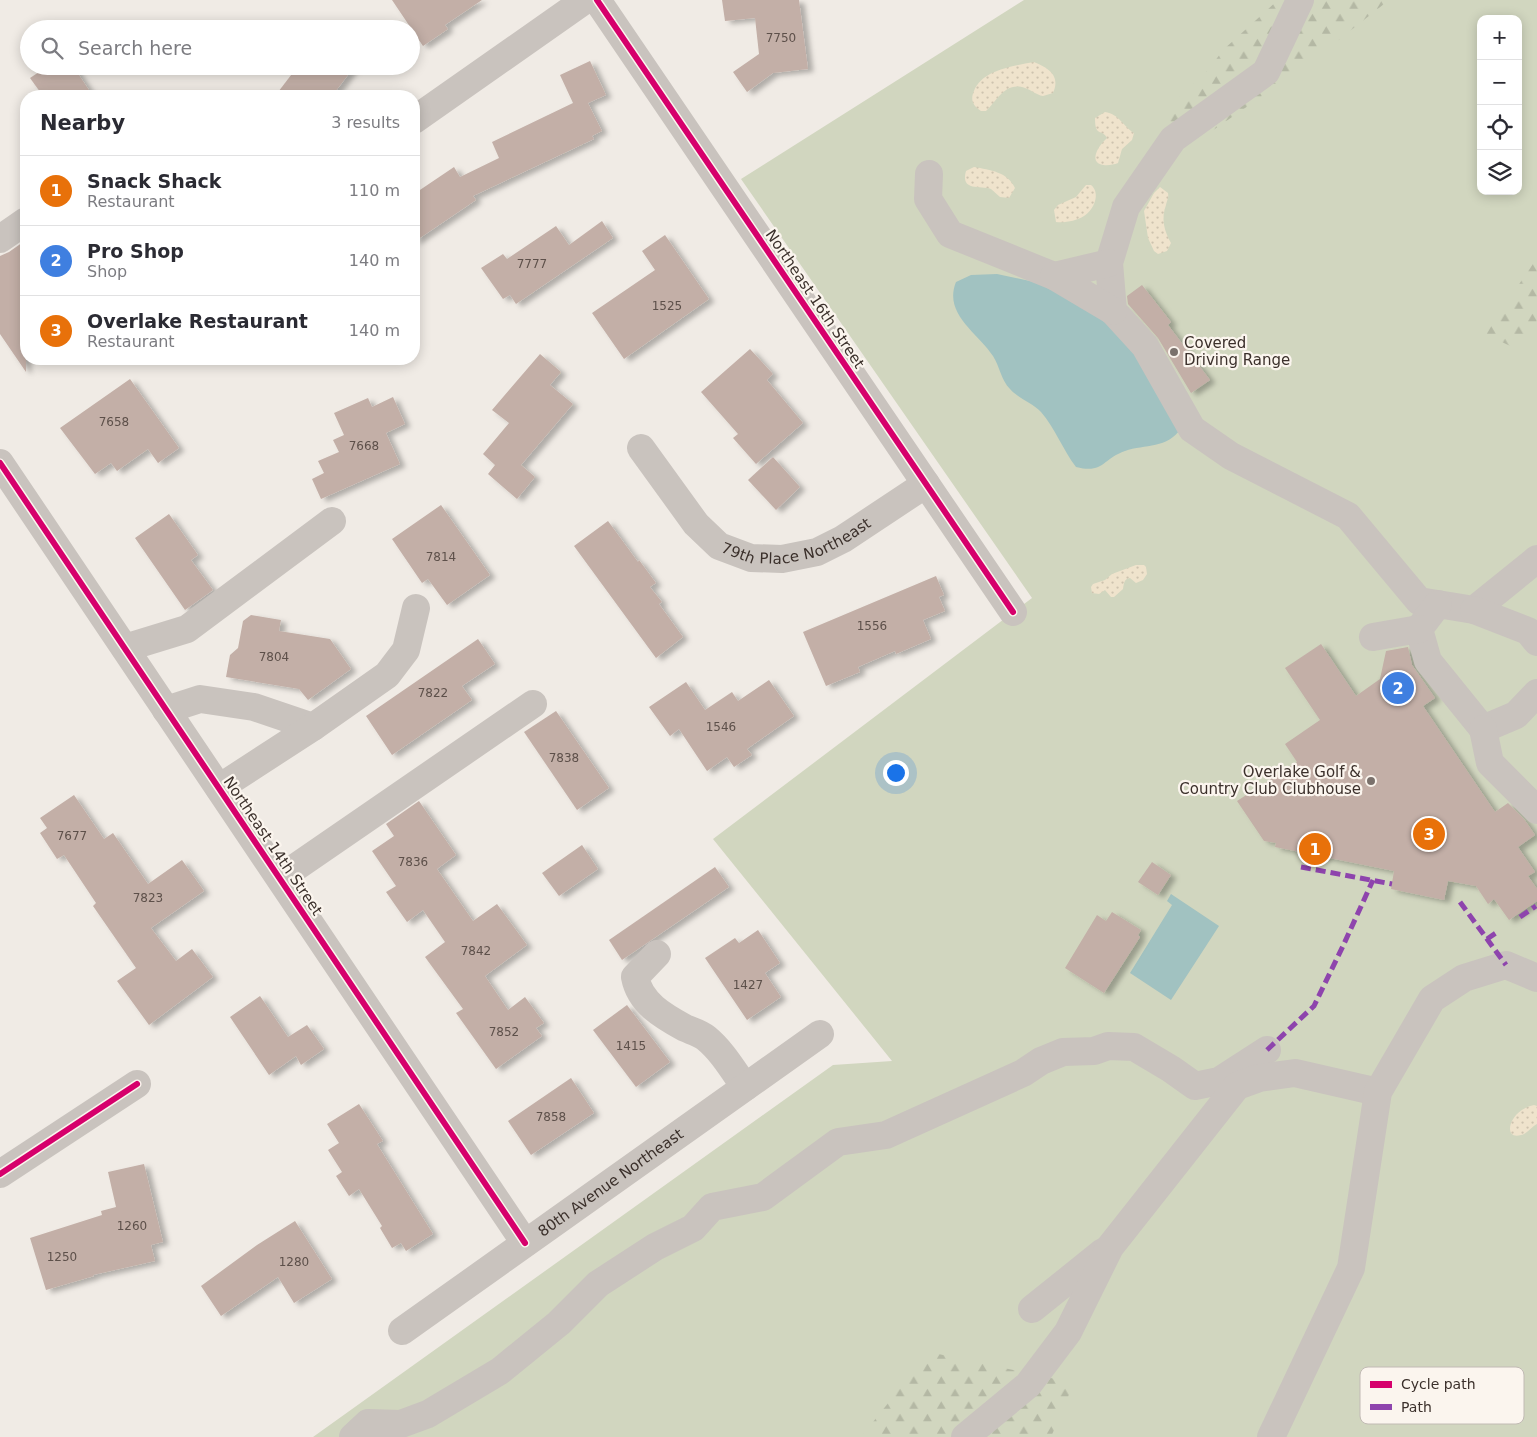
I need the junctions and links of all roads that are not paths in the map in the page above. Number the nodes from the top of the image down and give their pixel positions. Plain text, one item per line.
1 (585, 0) edge
2 (597, 0) edge
3 (1300, 0) edge
4 (420, 116) edge
5 (929, 174) dead end
6 (20, 225) edge
7 (0, 239) edge
8 (1109, 263) junction
9 (1054, 276) junction
10 (1113, 310) junction
11 (641, 448) dead end
12 (0, 464) edge
13 (926, 484) junction
14 (332, 521) dead end
15 (1537, 559) edge
16 (1438, 604) junction
17 (416, 608) dead end
18 (1474, 610) junction
19 (1013, 612) dead end
20 (1419, 629) junction
21 (1373, 637) dead end
22 (1537, 642) edge
23 (125, 648) junction
24 (1537, 693) edge
25 (533, 704) dead end
26 (166, 710) junction
27 (313, 727) junction
28 (1483, 729) junction
29 (219, 788) junction
30 (1537, 810) edge
31 (280, 878) junction
32 (657, 954) dead end
33 (1537, 978) edge
34 (820, 1034) dead end
35 (1259, 1078) junction
36 (137, 1084) dead end
37 (745, 1087) junction
38 (1378, 1092) junction
39 (0, 1174) edge
40 (526, 1243) junction
41 (1110, 1247) junction
42 (1032, 1309) dead end
43 (402, 1331) dead end
44 (353, 1437) edge
45 (965, 1437) edge
46 (1271, 1437) edge

1 - 4 street
2 - 13 street, Northeast 16th Street
3 - 8 street
5 - 9 street
6 - 7 street
8 - 9 street
8 - 10 street
9 - 10 street
10 - 16 street
11 - 13 street, 79th Place Northeast
12 - 23 street, Northeast 14th Street
13 - 19 street, Northeast 16th Street
14 - 23 street
15 - 18 street
16 - 18 street
16 - 20 street
17 - 27 street
18 - 22 street
20 - 21 street
20 - 28 street
23 - 26 street, Northeast 14th Street
24 - 28 street
25 - 31 street
26 - 27 street
26 - 29 street, Northeast 14th Street
27 - 29 street
28 - 30 street
29 - 31 street, Northeast 14th Street
31 - 40 street, Northeast 14th Street
32 - 37 street
33 - 38 street
34 - 37 street, 80th Avenue Northeast
35 - 38 street
35 - 41 street
35 - 44 street
36 - 39 street
37 - 40 street, 80th Avenue Northeast
38 - 46 street
40 - 43 street, 80th Avenue Northeast
41 - 42 street
41 - 45 street

